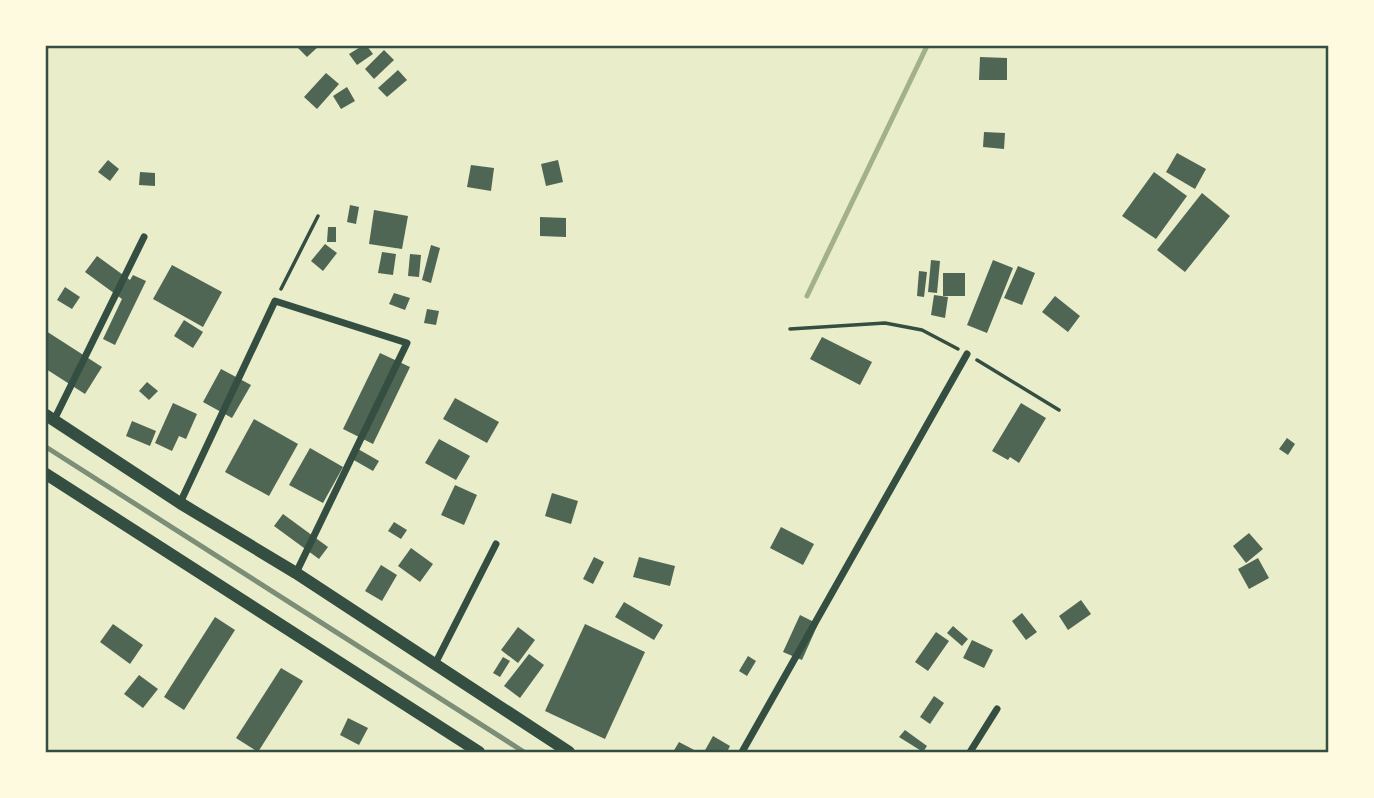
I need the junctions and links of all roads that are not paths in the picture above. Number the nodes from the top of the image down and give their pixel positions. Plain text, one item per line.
1 (144, 237) dead end
2 (967, 354) road end
3 (50, 417) edge
4 (46, 474) edge
5 (180, 503) junction
6 (496, 544) dead end
7 (296, 573) junction
8 (434, 665) junction
9 (997, 709) dead end
10 (479, 752) edge
11 (569, 752) edge
12 (742, 752) edge
13 (970, 752) edge

1 - 3 street
2 - 12 street
3 - 5 main road
4 - 10 main road
5 - 7 main road
5 - 7 street
6 - 8 street
7 - 8 main road
8 - 11 main road
9 - 13 street

